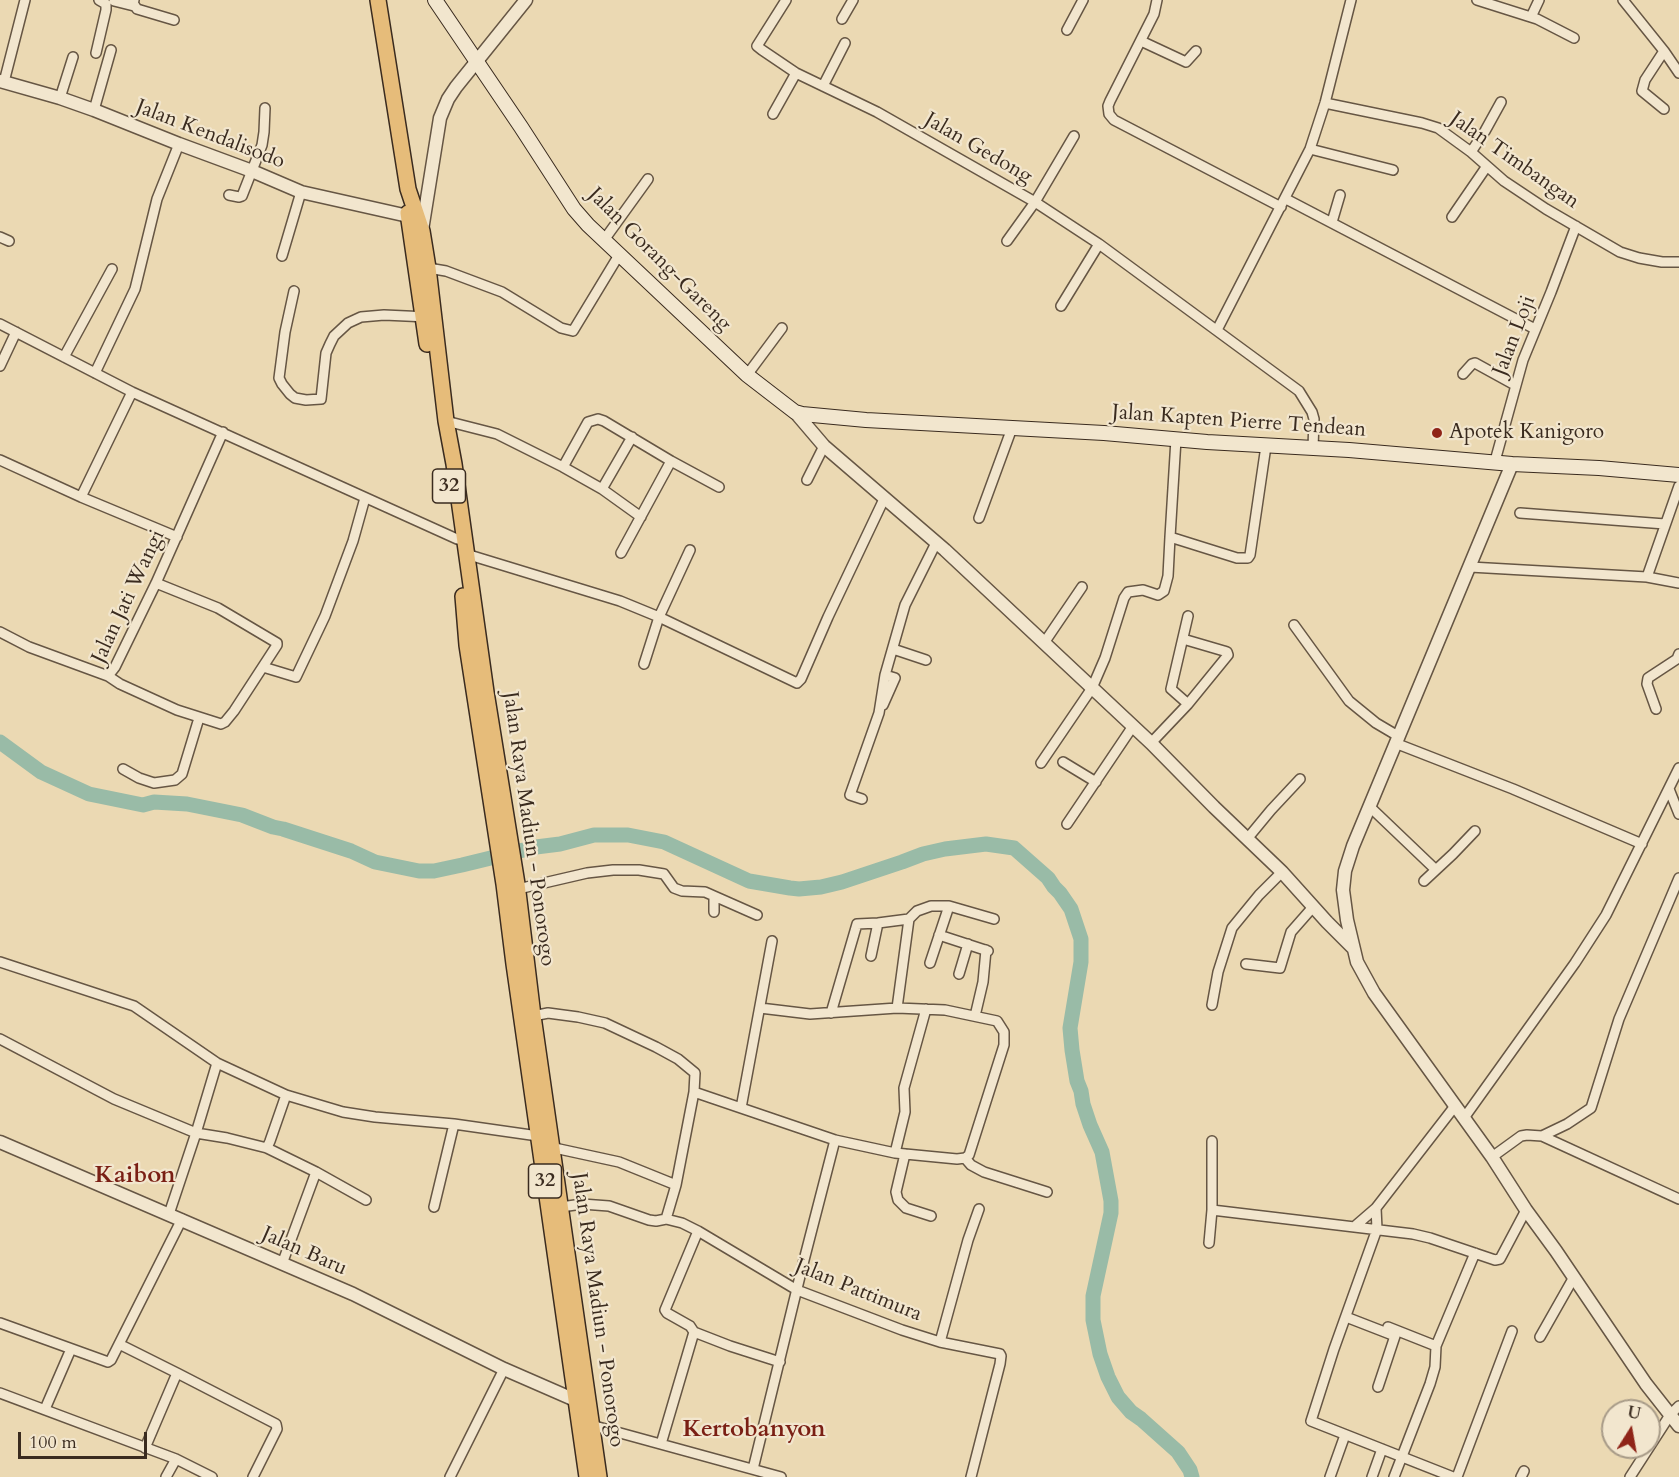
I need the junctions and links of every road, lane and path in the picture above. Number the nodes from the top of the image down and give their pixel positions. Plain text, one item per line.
1 (25, 0) edge
2 (99, 0) edge
3 (378, 0) edge
4 (435, 0) edge
5 (526, 0) edge
6 (786, 0) edge
7 (854, 0) edge
8 (1083, 0) edge
9 (1156, 0) edge
10 (1350, 0) edge
11 (1478, 0) edge
12 (1539, 0) edge
13 (1623, 0) edge
14 (114, 1) edge
15 (134, 3) edge
16 (1531, 18) junction
17 (842, 19) dead end
18 (174, 20) dead end
19 (1067, 30) dead end
20 (1574, 38) dead end
21 (1141, 40) junction
22 (845, 43) dead end
23 (111, 50) dead end
24 (1196, 51) dead end
25 (1664, 51) junction
26 (96, 53) dead end
27 (73, 57) dead end
28 (477, 62) junction
29 (796, 73) junction
30 (1679, 74) edge
31 (2, 82) edge
32 (823, 86) junction
33 (60, 98) junction
34 (1501, 102) dead end
35 (1325, 103) junction
36 (265, 108) dead end
37 (1664, 109) dead end
38 (94, 110) junction
39 (772, 114) dead end
40 (1074, 136) dead end
41 (179, 144) junction
42 (1310, 149) junction
43 (1472, 153) junction
44 (1487, 166) junction
45 (1393, 170) dead end
46 (252, 171) junction
47 (648, 178) dead end
48 (408, 189) junction
49 (301, 192) junction
50 (230, 195) dead end
51 (1340, 195) dead end
52 (1035, 202) junction
53 (1283, 203) junction
54 (408, 216) junction
55 (1452, 217) dead end
56 (1332, 222) junction
57 (1576, 226) junction
58 (422, 231) junction
59 (604, 240) junction
60 (1007, 241) dead end
61 (1099, 244) junction
62 (619, 255) junction
63 (282, 256) dead end
64 (1679, 262) edge
65 (428, 268) junction
66 (112, 269) dead end
67 (294, 291) dead end
68 (1061, 306) dead end
69 (428, 317) junction
70 (0, 324) edge
71 (782, 328) dead end
72 (1535, 329) junction
73 (1217, 330) junction
74 (16, 332) junction
75 (64, 357) junction
76 (0, 366) edge
77 (95, 373) junction
78 (1463, 374) dead end
79 (747, 375) junction
80 (1515, 385) junction
81 (132, 392) junction
82 (795, 412) junction
83 (446, 421) junction
84 (1012, 428) junction
85 (223, 432) junction
86 (632, 437) junction
87 (1176, 439) junction
88 (824, 446) junction
89 (1266, 446) junction
90 (1313, 448) junction
91 (0, 460) edge
92 (670, 461) junction
93 (1495, 461) junction
94 (1512, 464) junction
95 (563, 467) junction
96 (1679, 475) edge
97 (807, 480) dead end
98 (1679, 486) edge
99 (720, 487) dead end
100 (602, 489) junction
101 (81, 497) junction
102 (365, 498) junction
103 (884, 499) junction
104 (1520, 513) dead end
105 (641, 518) junction
106 (979, 518) dead end
107 (1665, 524) junction
108 (177, 537) junction
109 (1170, 537) junction
110 (457, 539) junction
111 (936, 543) junction
112 (690, 550) dead end
113 (621, 553) dead end
114 (466, 554) junction
115 (1470, 567) junction
116 (1647, 577) junction
117 (156, 583) junction
118 (1679, 584) edge
119 (1082, 587) dead end
120 (1188, 616) dead end
121 (659, 617) junction
122 (1294, 625) dead end
123 (0, 632) edge
124 (1183, 639) junction
125 (1044, 644) junction
126 (892, 649) junction
127 (1678, 658) edge
128 (926, 660) dead end
129 (644, 664) dead end
130 (263, 666) junction
131 (108, 676) junction
132 (1092, 688) junction
133 (481, 693) junction
134 (1188, 704) junction
135 (1656, 709) dead end
136 (199, 718) junction
137 (1133, 726) junction
138 (1397, 740) junction
139 (1151, 743) junction
140 (1063, 762) dead end
141 (1041, 763) dead end
142 (1679, 768) edge
143 (123, 769) dead end
144 (1300, 779) dead end
145 (1096, 782) junction
146 (1669, 789) junction
147 (862, 799) dead end
148 (1369, 806) junction
149 (1679, 814) edge
150 (1067, 824) dead end
151 (1475, 831) dead end
152 (1247, 839) junction
153 (1642, 844) junction
154 (1436, 870) junction
155 (1282, 873) junction
156 (1679, 878) edge
157 (1424, 881) dead end
158 (519, 886) junction
159 (714, 896) junction
160 (949, 906) junction
161 (1313, 907) junction
162 (714, 912) dead end
163 (757, 915) dead end
164 (909, 919) junction
165 (994, 919) dead end
166 (878, 924) junction
167 (939, 935) junction
168 (772, 941) dead end
169 (968, 944) junction
170 (1355, 950) junction
171 (871, 956) dead end
172 (0, 962) edge
173 (520, 962) junction
174 (930, 963) dead end
175 (1246, 964) dead end
176 (959, 974) dead end
177 (1212, 1005) dead end
178 (760, 1008) junction
179 (897, 1008) junction
180 (926, 1009) junction
181 (831, 1013) junction
182 (533, 1016) junction
183 (975, 1016) junction
184 (0, 1039) edge
185 (216, 1064) junction
186 (694, 1092) junction
187 (286, 1095) junction
188 (1455, 1106) junction
189 (741, 1108) junction
190 (1464, 1118) junction
191 (454, 1124) junction
192 (196, 1133) junction
193 (1542, 1136) junction
194 (836, 1140) junction
195 (1212, 1141) dead end
196 (0, 1142) edge
197 (543, 1142) junction
198 (267, 1148) junction
199 (900, 1154) junction
200 (1492, 1157) junction
201 (965, 1158) junction
202 (316, 1172) junction
203 (676, 1185) junction
204 (1047, 1192) dead end
205 (1679, 1199) edge
206 (366, 1200) dead end
207 (434, 1207) dead end
208 (561, 1207) junction
209 (1376, 1208) junction
210 (979, 1209) dead end
211 (1212, 1210) junction
212 (1526, 1210) junction
213 (169, 1214) junction
214 (931, 1216) dead end
215 (666, 1219) junction
216 (182, 1220) junction
217 (1354, 1227) junction
218 (1377, 1229) junction
219 (698, 1231) junction
220 (1209, 1243) dead end
221 (1475, 1253) junction
222 (282, 1264) junction
223 (1574, 1277) junction
224 (797, 1290) junction
225 (1347, 1315) junction
226 (0, 1323) edge
227 (1512, 1331) dead end
228 (694, 1332) junction
229 (1540, 1337) dead end
230 (940, 1342) junction
231 (119, 1344) junction
232 (1436, 1347) junction
233 (71, 1349) junction
234 (780, 1362) junction
235 (504, 1369) junction
236 (177, 1373) junction
237 (1378, 1387) dead end
238 (0, 1393) edge
239 (582, 1403) junction
240 (45, 1409) junction
241 (1675, 1410) edge
242 (591, 1425) junction
243 (1679, 1426) edge
244 (1345, 1435) junction
245 (661, 1444) junction
246 (145, 1448) junction
247 (1382, 1449) junction
248 (1401, 1456) junction
249 (176, 1460) junction
250 (747, 1471) edge
251 (166, 1477) edge
252 (212, 1477) edge
253 (253, 1477) edge
254 (450, 1477) edge
255 (587, 1477) edge
256 (599, 1477) edge
257 (782, 1477) edge
258 (971, 1477) edge
259 (1330, 1477) edge
260 (1372, 1477) edge
261 (1394, 1477) edge
262 (1455, 1477) edge
263 (1630, 1477) edge

1 - 31 street
2 - 26 street
3 - 48 highway, Jalan Raya Madiun - Ponorogo / 32
4 - 28 main road, Jalan Gorang-Gareng
5 - 28 street
6 - 29 street, Jalan Gedong
7 - 17 street
8 - 19 street
9 - 21 street
10 - 35 street
11 - 16 street
12 - 16 street
13 - 25 street
14 - 15 street
15 - 18 street
16 - 20 street
21 - 24 street
21 - 53 street
22 - 32 street
23 - 38 street
25 - 30 street
25 - 37 street
27 - 33 street
28 - 58 street
28 - 59 main road, Jalan Gorang-Gareng
29 - 32 street, Jalan Gedong
29 - 39 street
31 - 33 street, Jalan Kendalisodo
32 - 52 street, Jalan Gedong
33 - 38 street, Jalan Kendalisodo
34 - 43 street
35 - 42 street
35 - 43 street, Jalan Timbangan
36 - 46 street
38 - 41 street, Jalan Kendalisodo
40 - 52 street
41 - 46 street, Jalan Kendalisodo
41 - 77 street
42 - 45 street
42 - 53 street
43 - 44 street, Jalan Timbangan
44 - 55 street
44 - 57 street, Jalan Timbangan
46 - 49 street, Jalan Kendalisodo
46 - 50 street
47 - 59 street
48 - 54 highway, Jalan Raya Madiun - Ponorogo / 32
48 - 58 highway, Jalan Raya Madiun - Ponorogo / 32
49 - 54 street, Jalan Kendalisodo
49 - 63 street
51 - 56 street
52 - 60 street
52 - 61 street, Jalan Gedong
53 - 56 street
53 - 73 street
54 - 69 highway, Jalan Raya Madiun - Ponorogo / 32
56 - 72 street
57 - 64 street, Jalan Timbangan
57 - 72 street, Jalan Loji
58 - 65 highway, Jalan Raya Madiun - Ponorogo / 32
59 - 62 main road, Jalan Gorang-Gareng
61 - 68 street
61 - 73 street, Jalan Gedong
62 - 65 street
62 - 79 main road, Jalan Gorang-Gareng
65 - 69 highway, Jalan Raya Madiun - Ponorogo / 32
66 - 75 street
67 - 69 street
69 - 83 highway, Jalan Raya Madiun - Ponorogo / 32
69 - 110 highway, Jalan Raya Madiun - Ponorogo / 32
70 - 74 street
71 - 79 street
72 - 80 street, Jalan Loji
73 - 90 street, Jalan Gedong
74 - 75 street
74 - 76 street
75 - 77 street
77 - 81 street
78 - 80 street
79 - 82 main road, Jalan Gorang-Gareng
80 - 93 street, Jalan Loji
81 - 85 street
81 - 101 street
82 - 84 main road, Jalan Kapten Pierre Tendean
82 - 88 street
83 - 95 street
83 - 114 highway, Jalan Raya Madiun - Ponorogo / 32
84 - 87 main road, Jalan Kapten Pierre Tendean
84 - 106 street
85 - 102 street
85 - 108 street, Jalan Jati Wangi
86 - 92 street
86 - 95 street
86 - 100 street
87 - 89 main road, Jalan Kapten Pierre Tendean
87 - 109 street
88 - 97 street
88 - 103 street
89 - 90 main road, Jalan Kapten Pierre Tendean
89 - 109 street
90 - 93 main road, Jalan Kapten Pierre Tendean
91 - 101 street
92 - 99 street
92 - 105 street
93 - 94 main road, Jalan Kapten Pierre Tendean
94 - 96 main road, Jalan Kapten Pierre Tendean
94 - 115 street
95 - 100 street
98 - 107 street
100 - 105 street
101 - 108 street
102 - 110 street
102 - 130 street
103 - 111 street
103 - 121 street
104 - 107 street
105 - 113 street
107 - 116 street
108 - 117 street, Jalan Jati Wangi
109 - 132 street
110 - 133 highway, Jalan Raya Madiun - Ponorogo / 32
111 - 125 street
111 - 126 street
112 - 121 street
114 - 121 street
114 - 133 highway, Jalan Raya Madiun - Ponorogo / 32
115 - 116 street
115 - 138 street
116 - 118 street
117 - 130 street, Jalan Jati Wangi
117 - 131 street, Jalan Jati Wangi
119 - 125 street
120 - 124 street
121 - 129 street
122 - 138 street
123 - 131 street
124 - 134 street
124 - 134 street
125 - 132 street
126 - 128 street
126 - 147 street
127 - 135 street
130 - 136 street, Jalan Jati Wangi
131 - 136 street, Jalan Jati Wangi
132 - 137 street
132 - 141 street
133 - 158 highway, Jalan Raya Madiun - Ponorogo / 32
134 - 139 street
136 - 143 street
137 - 139 street
137 - 145 street
138 - 148 street
138 - 153 street
139 - 152 street
140 - 145 street
142 - 146 street
144 - 152 street
145 - 150 street
146 - 149 street
146 - 153 street
148 - 154 street
148 - 170 street
151 - 154 street
152 - 155 street
153 - 190 street
154 - 157 street
155 - 161 street
155 - 177 street
156 - 193 street
158 - 159 street
158 - 173 highway, Jalan Raya Madiun - Ponorogo / 32
159 - 162 street
159 - 163 street
160 - 164 street
160 - 165 street
160 - 167 street
161 - 170 street
161 - 175 street
164 - 166 street
164 - 179 street
166 - 171 street
166 - 181 street
167 - 169 street
167 - 174 street
168 - 178 street
169 - 176 street
169 - 183 street
170 - 188 street
172 - 185 street
173 - 182 highway, Jalan Raya Madiun - Ponorogo / 32
173 - 197 highway, Jalan Raya Madiun - Ponorogo / 32
178 - 181 street
178 - 189 street
179 - 180 street
179 - 181 street
180 - 183 street
180 - 199 street
182 - 186 street
182 - 197 highway, Jalan Raya Madiun - Ponorogo / 32
183 - 201 street
184 - 192 street
185 - 187 street
185 - 192 street
186 - 189 street
186 - 203 street
187 - 191 street
187 - 198 street
188 - 190 street
188 - 209 street
189 - 194 street
190 - 200 street
191 - 197 street
191 - 207 street
192 - 198 street
192 - 213 street
193 - 200 street
193 - 205 street
194 - 199 street
194 - 224 street
195 - 211 street
196 - 213 street, Jalan Baru
197 - 203 street
197 - 208 highway, Jalan Raya Madiun - Ponorogo / 32
197 - 239 highway, Jalan Raya Madiun - Ponorogo / 32
198 - 202 street
199 - 201 street
199 - 214 street
200 - 212 street
201 - 204 street
202 - 206 street
202 - 222 street
203 - 215 street
208 - 215 street, Jalan Pattimura
208 - 239 highway, Jalan Raya Madiun - Ponorogo / 32
209 - 217 street
209 - 218 street
210 - 230 street
211 - 217 street
211 - 220 street
212 - 221 street
212 - 223 street
213 - 216 street, Jalan Baru
215 - 219 street, Jalan Pattimura
216 - 222 street, Jalan Baru
216 - 231 street
217 - 218 street
218 - 221 street
218 - 225 street
219 - 224 street, Jalan Pattimura
219 - 228 street
221 - 232 street
222 - 235 street, Jalan Baru
223 - 229 street
223 - 241 street
224 - 230 street, Jalan Pattimura
224 - 234 street
225 - 232 street
225 - 237 street
225 - 244 street
226 - 233 street
227 - 262 street
228 - 234 street
228 - 245 street
230 - 258 street, Jalan Pattimura
231 - 233 street
231 - 236 street
232 - 248 street
233 - 240 street
234 - 250 street
235 - 239 street, Jalan Baru
235 - 254 street
236 - 246 street
236 - 253 street
238 - 240 street
239 - 242 highway, Jalan Raya Madiun - Ponorogo / 32
239 - 255 highway, Jalan Raya Madiun - Ponorogo / 32
240 - 246 street
241 - 243 street
241 - 263 street
242 - 245 street
242 - 256 highway, Jalan Raya Madiun - Ponorogo / 32
244 - 247 street
244 - 259 street
245 - 250 street
246 - 249 street
247 - 248 street
247 - 260 street
248 - 261 street
248 - 262 street
249 - 251 street
249 - 252 street
250 - 257 street

